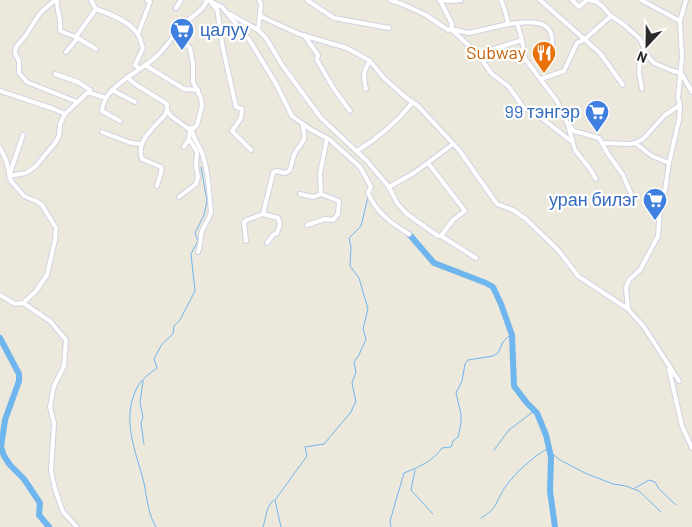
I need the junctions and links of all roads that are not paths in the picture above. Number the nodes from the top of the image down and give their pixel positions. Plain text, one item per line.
1 (56, 0) edge
2 (91, 0) edge
3 (147, 0) edge
4 (181, 0) edge
5 (208, 0) edge
6 (259, 0) edge
7 (307, 0) edge
8 (390, 0) edge
9 (440, 0) edge
10 (461, 0) edge
11 (501, 0) edge
12 (540, 0) edge
13 (572, 0) edge
14 (588, 0) edge
15 (641, 0) edge
16 (686, 0) edge
17 (176, 8) dead end
18 (96, 9) junction
19 (229, 13) junction
20 (260, 14) junction
21 (610, 16) junction
22 (680, 20) junction
23 (508, 24) junction
24 (517, 24) junction
25 (390, 28) dead end
26 (451, 29) junction
27 (258, 30) junction
28 (138, 34) junction
29 (176, 35) junction
30 (304, 35) junction
31 (76, 38) junction
32 (584, 39) junction
33 (522, 40) junction
34 (552, 44) dead end
35 (96, 49) dead end
36 (66, 52) dead end
37 (478, 54) junction
38 (647, 55) junction
39 (370, 61) junction
40 (145, 65) junction
41 (140, 68) junction
42 (682, 72) junction
43 (55, 74) dead end
44 (128, 77) junction
45 (541, 79) junction
46 (623, 85) dead end
47 (366, 89) dead end
48 (642, 89) dead end
49 (112, 90) junction
50 (198, 90) junction
51 (0, 91) edge
52 (90, 92) junction
53 (692, 92) edge
54 (104, 97) junction
55 (77, 102) junction
56 (134, 102) dead end
57 (412, 103) junction
58 (680, 105) junction
59 (167, 110) junction
60 (350, 111) dead end
61 (65, 114) junction
62 (120, 121) dead end
63 (302, 123) junction
64 (567, 123) junction
65 (190, 128) junction
66 (102, 132) dead end
67 (23, 134) dead end
68 (327, 138) junction
69 (189, 139) junction
70 (571, 141) junction
71 (602, 142) junction
72 (635, 143) junction
73 (141, 144) junction
74 (452, 144) junction
75 (184, 147) dead end
76 (0, 148) edge
77 (251, 150) dead end
78 (357, 151) junction
79 (428, 163) junction
80 (669, 163) junction
81 (9, 176) junction
82 (596, 179) dead end
83 (157, 186) dead end
84 (389, 187) junction
85 (300, 194) dead end
86 (321, 194) junction
87 (631, 194) dead end
88 (179, 197) dead end
89 (263, 214) junction
90 (306, 225) dead end
91 (409, 234) dead end
92 (441, 236) junction
93 (246, 241) dead end
94 (267, 242) dead end
95 (198, 252) dead end
96 (476, 258) dead end
97 (0, 295) edge
98 (23, 303) junction
99 (628, 309) junction
100 (667, 364) junction
101 (678, 381) dead end
102 (692, 448) edge
103 (78, 527) edge

1 - 31 street
1 - 55 street
2 - 18 street
3 - 28 street
4 - 17 street
5 - 19 street
5 - 29 street
5 - 77 street
6 - 20 street
7 - 25 street
8 - 26 street
9 - 10 street
9 - 26 street
11 - 23 street
12 - 32 street
13 - 14 street
14 - 21 street
15 - 22 street
16 - 22 street
18 - 28 street
18 - 31 street
19 - 27 street
19 - 63 street
20 - 27 street
20 - 30 street
21 - 32 street
21 - 38 street
22 - 42 street
23 - 24 street
23 - 26 street
24 - 33 street
24 - 34 street
26 - 37 street
27 - 78 street
28 - 41 street
29 - 40 street
29 - 50 street
30 - 39 street
30 - 60 street
31 - 35 street
31 - 36 street
32 - 45 street
32 - 46 street
33 - 37 street
33 - 45 street
37 - 70 street
38 - 42 street
38 - 48 street
39 - 47 street
39 - 57 street
40 - 41 street
40 - 50 street
41 - 44 street
42 - 53 street
42 - 58 street
43 - 52 street
44 - 49 street
44 - 59 street
45 - 64 street
49 - 54 street
49 - 56 street
50 - 65 street
51 - 61 street
52 - 54 street
52 - 55 street
54 - 62 street
55 - 61 street
57 - 74 street
57 - 78 street
58 - 72 street
58 - 80 street
59 - 65 street
59 - 73 street
61 - 81 street
63 - 68 street
63 - 89 street
64 - 70 street
64 - 71 street
65 - 69 street
65 - 95 street
66 - 73 street
67 - 81 street
68 - 86 street
68 - 91 street
69 - 75 street
69 - 88 street
70 - 82 street
71 - 72 street
71 - 87 street
72 - 80 street
73 - 83 street
74 - 79 street
74 - 99 street
76 - 81 street
78 - 84 street
79 - 84 street
79 - 92 street
80 - 99 street
81 - 98 street
84 - 92 street
85 - 86 street
86 - 90 street
89 - 93 street
89 - 94 street
92 - 96 street
97 - 98 street
98 - 103 street
99 - 100 street
100 - 101 street
100 - 102 street

